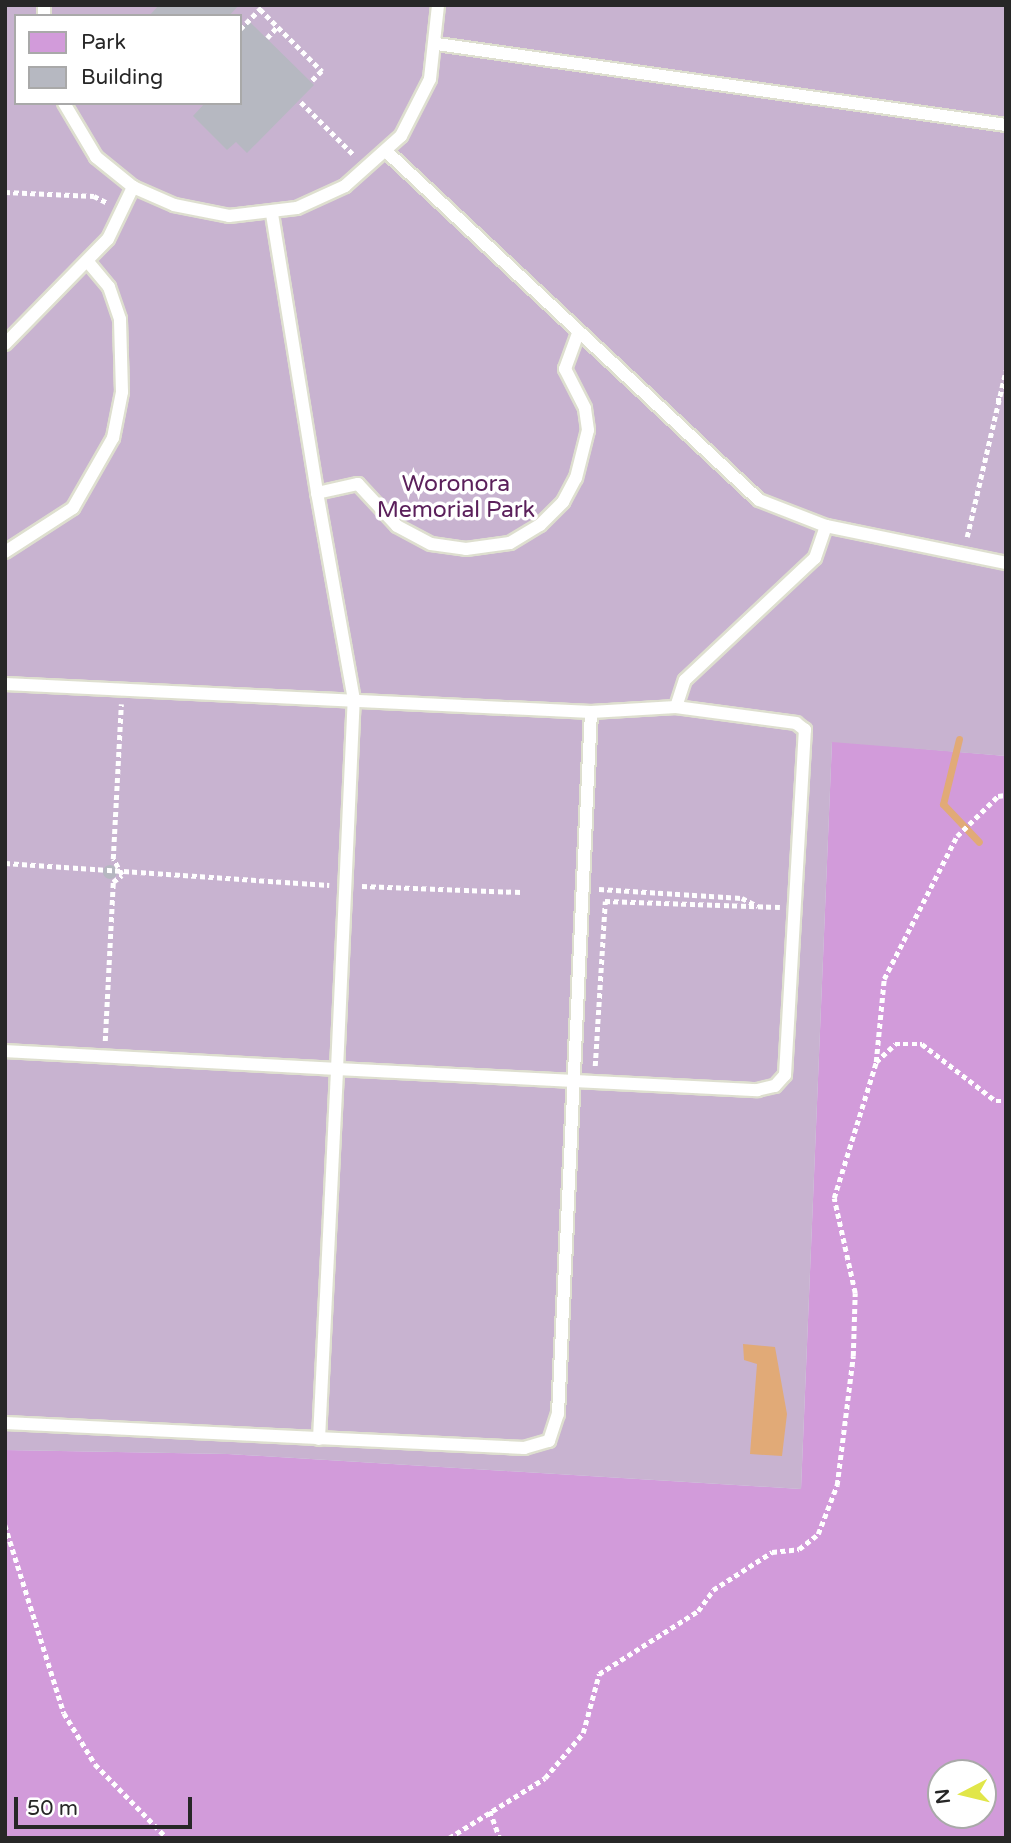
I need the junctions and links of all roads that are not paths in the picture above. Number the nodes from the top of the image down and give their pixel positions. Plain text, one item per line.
1 (438, 5) edge
2 (437, 44) junction
3 (65, 105) edge
4 (1006, 125) edge
5 (387, 152) junction
6 (133, 187) junction
7 (272, 214) junction
8 (88, 262) junction
9 (578, 334) junction
10 (5, 344) edge
11 (317, 493) junction
12 (827, 526) junction
13 (5, 552) edge
14 (1006, 563) edge
15 (5, 684) edge
16 (354, 700) junction
17 (676, 707) junction
18 (591, 712) junction
19 (5, 1051) edge
20 (337, 1069) junction
21 (575, 1080) junction
22 (5, 1423) edge
23 (319, 1438) junction

1 - 2 lane
2 - 4 lane
2 - 5 lane
3 - 6 lane
5 - 7 lane
5 - 9 lane
6 - 7 lane
6 - 8 lane
7 - 11 lane
8 - 10 lane
8 - 13 lane
9 - 11 lane
9 - 12 lane
11 - 16 lane
12 - 14 lane
12 - 17 lane
15 - 16 lane
16 - 18 lane
16 - 20 lane
17 - 18 lane
17 - 21 lane
18 - 21 lane
19 - 20 lane
20 - 21 lane
20 - 23 lane
21 - 23 lane
22 - 23 lane

